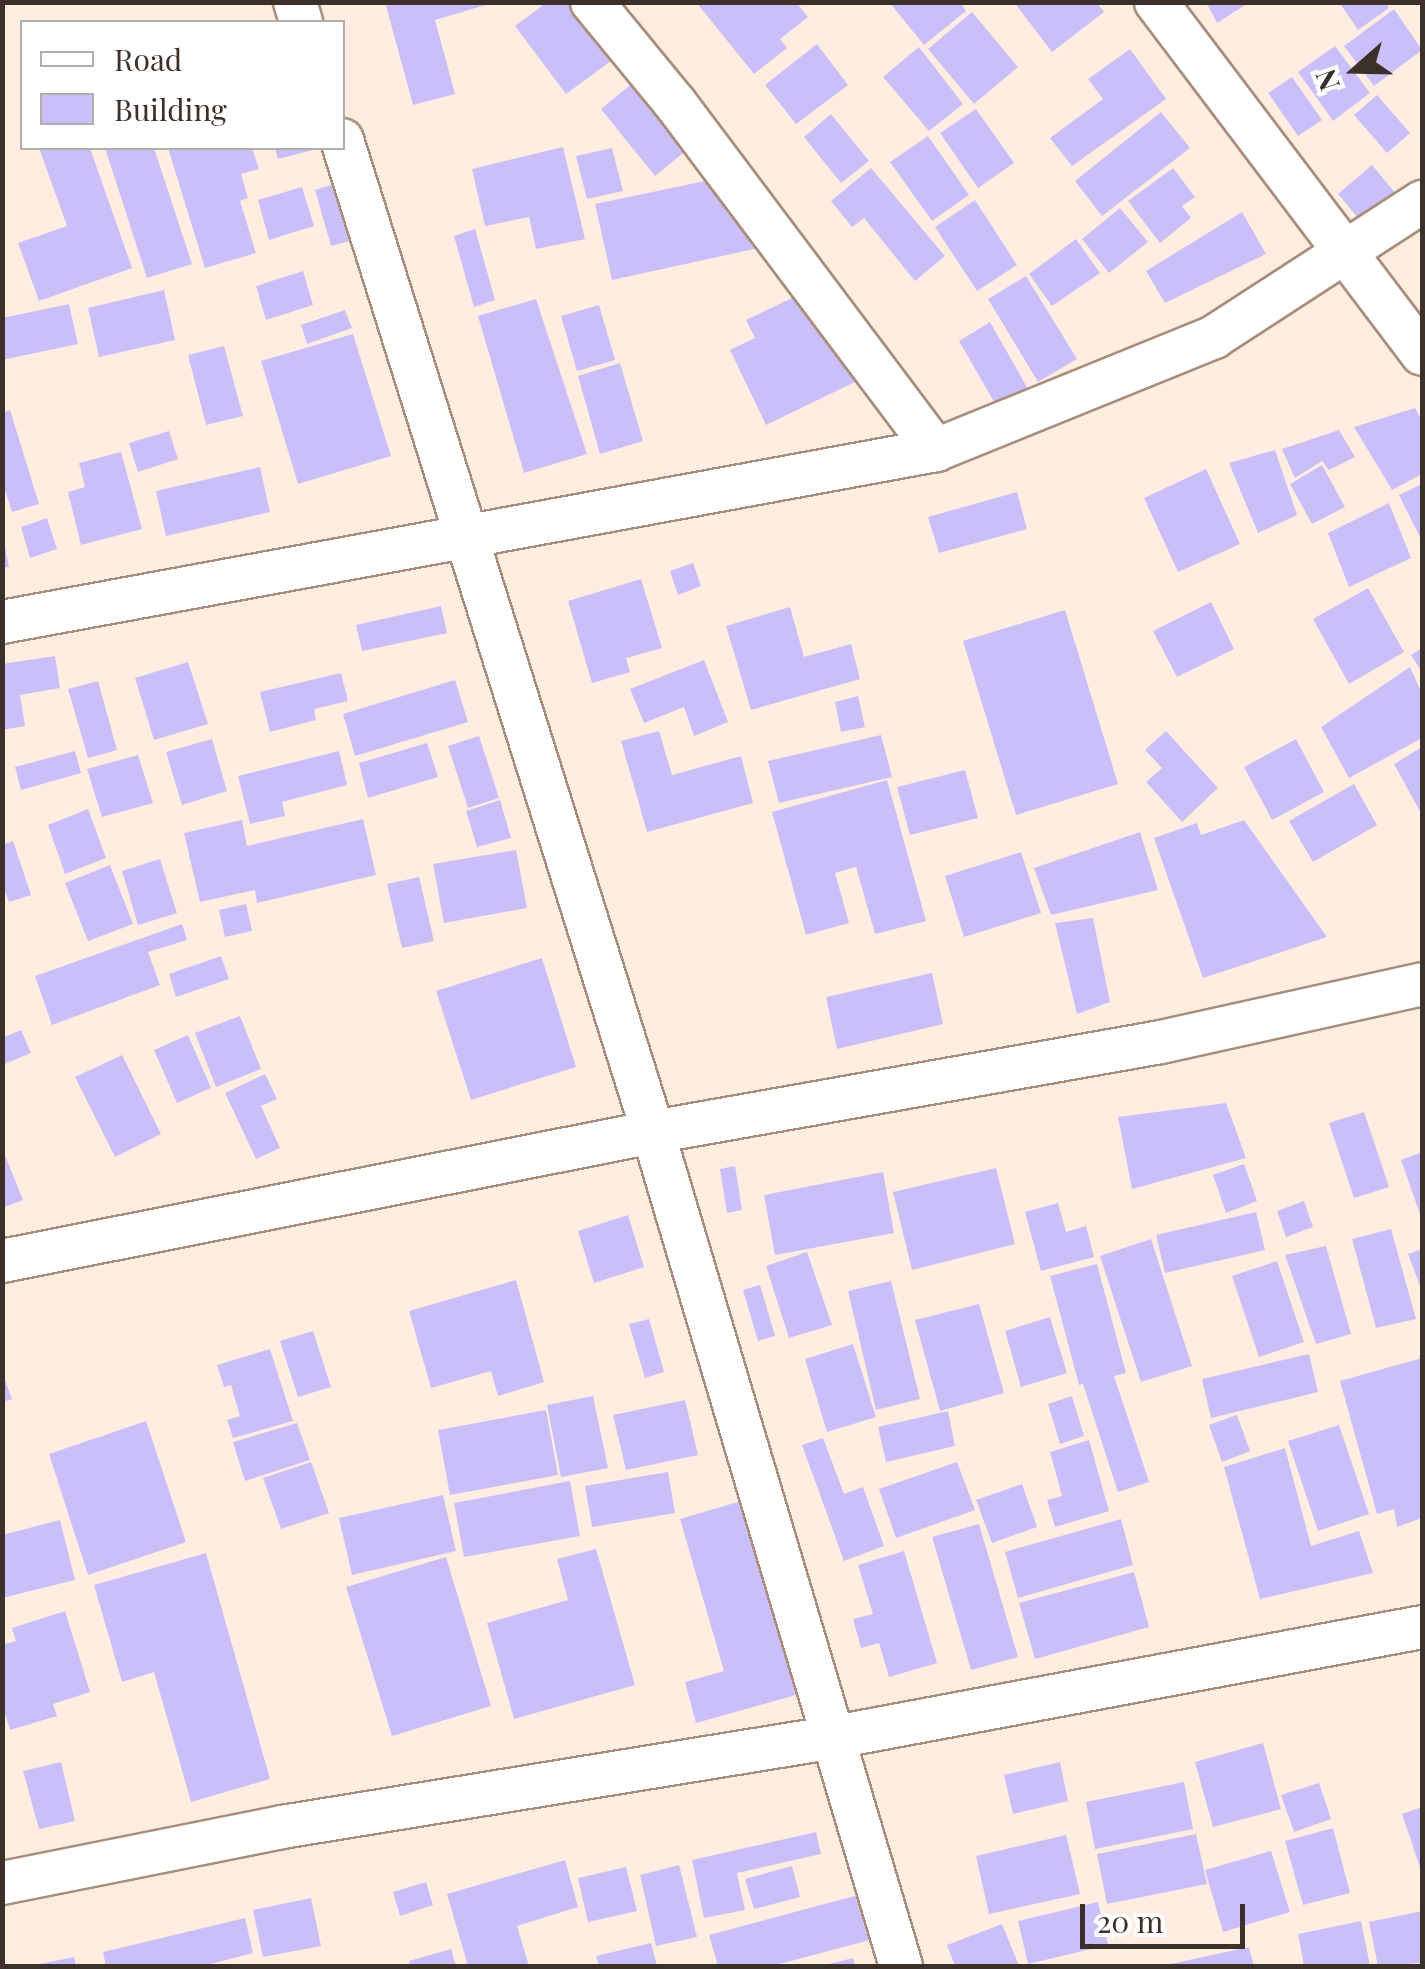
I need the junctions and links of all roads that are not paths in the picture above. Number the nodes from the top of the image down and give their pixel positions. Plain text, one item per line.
1 (592, 2) edge
2 (1156, 2) edge
3 (345, 150) edge
4 (1422, 202) edge
5 (1346, 250) junction
6 (1422, 354) edge
7 (936, 450) junction
8 (467, 536) junction
9 (2, 622) edge
10 (1422, 984) edge
11 (653, 1132) junction
12 (2, 1262) edge
13 (1422, 1627) edge
14 (835, 1737) junction
15 (2, 1882) edge
16 (901, 1966) edge

1 - 7 street
2 - 5 street
3 - 8 street
4 - 5 street
5 - 6 street
5 - 7 street
7 - 8 street
8 - 9 street
8 - 11 street
10 - 11 street
11 - 12 street
11 - 14 street
13 - 14 street
14 - 15 street
14 - 16 street

